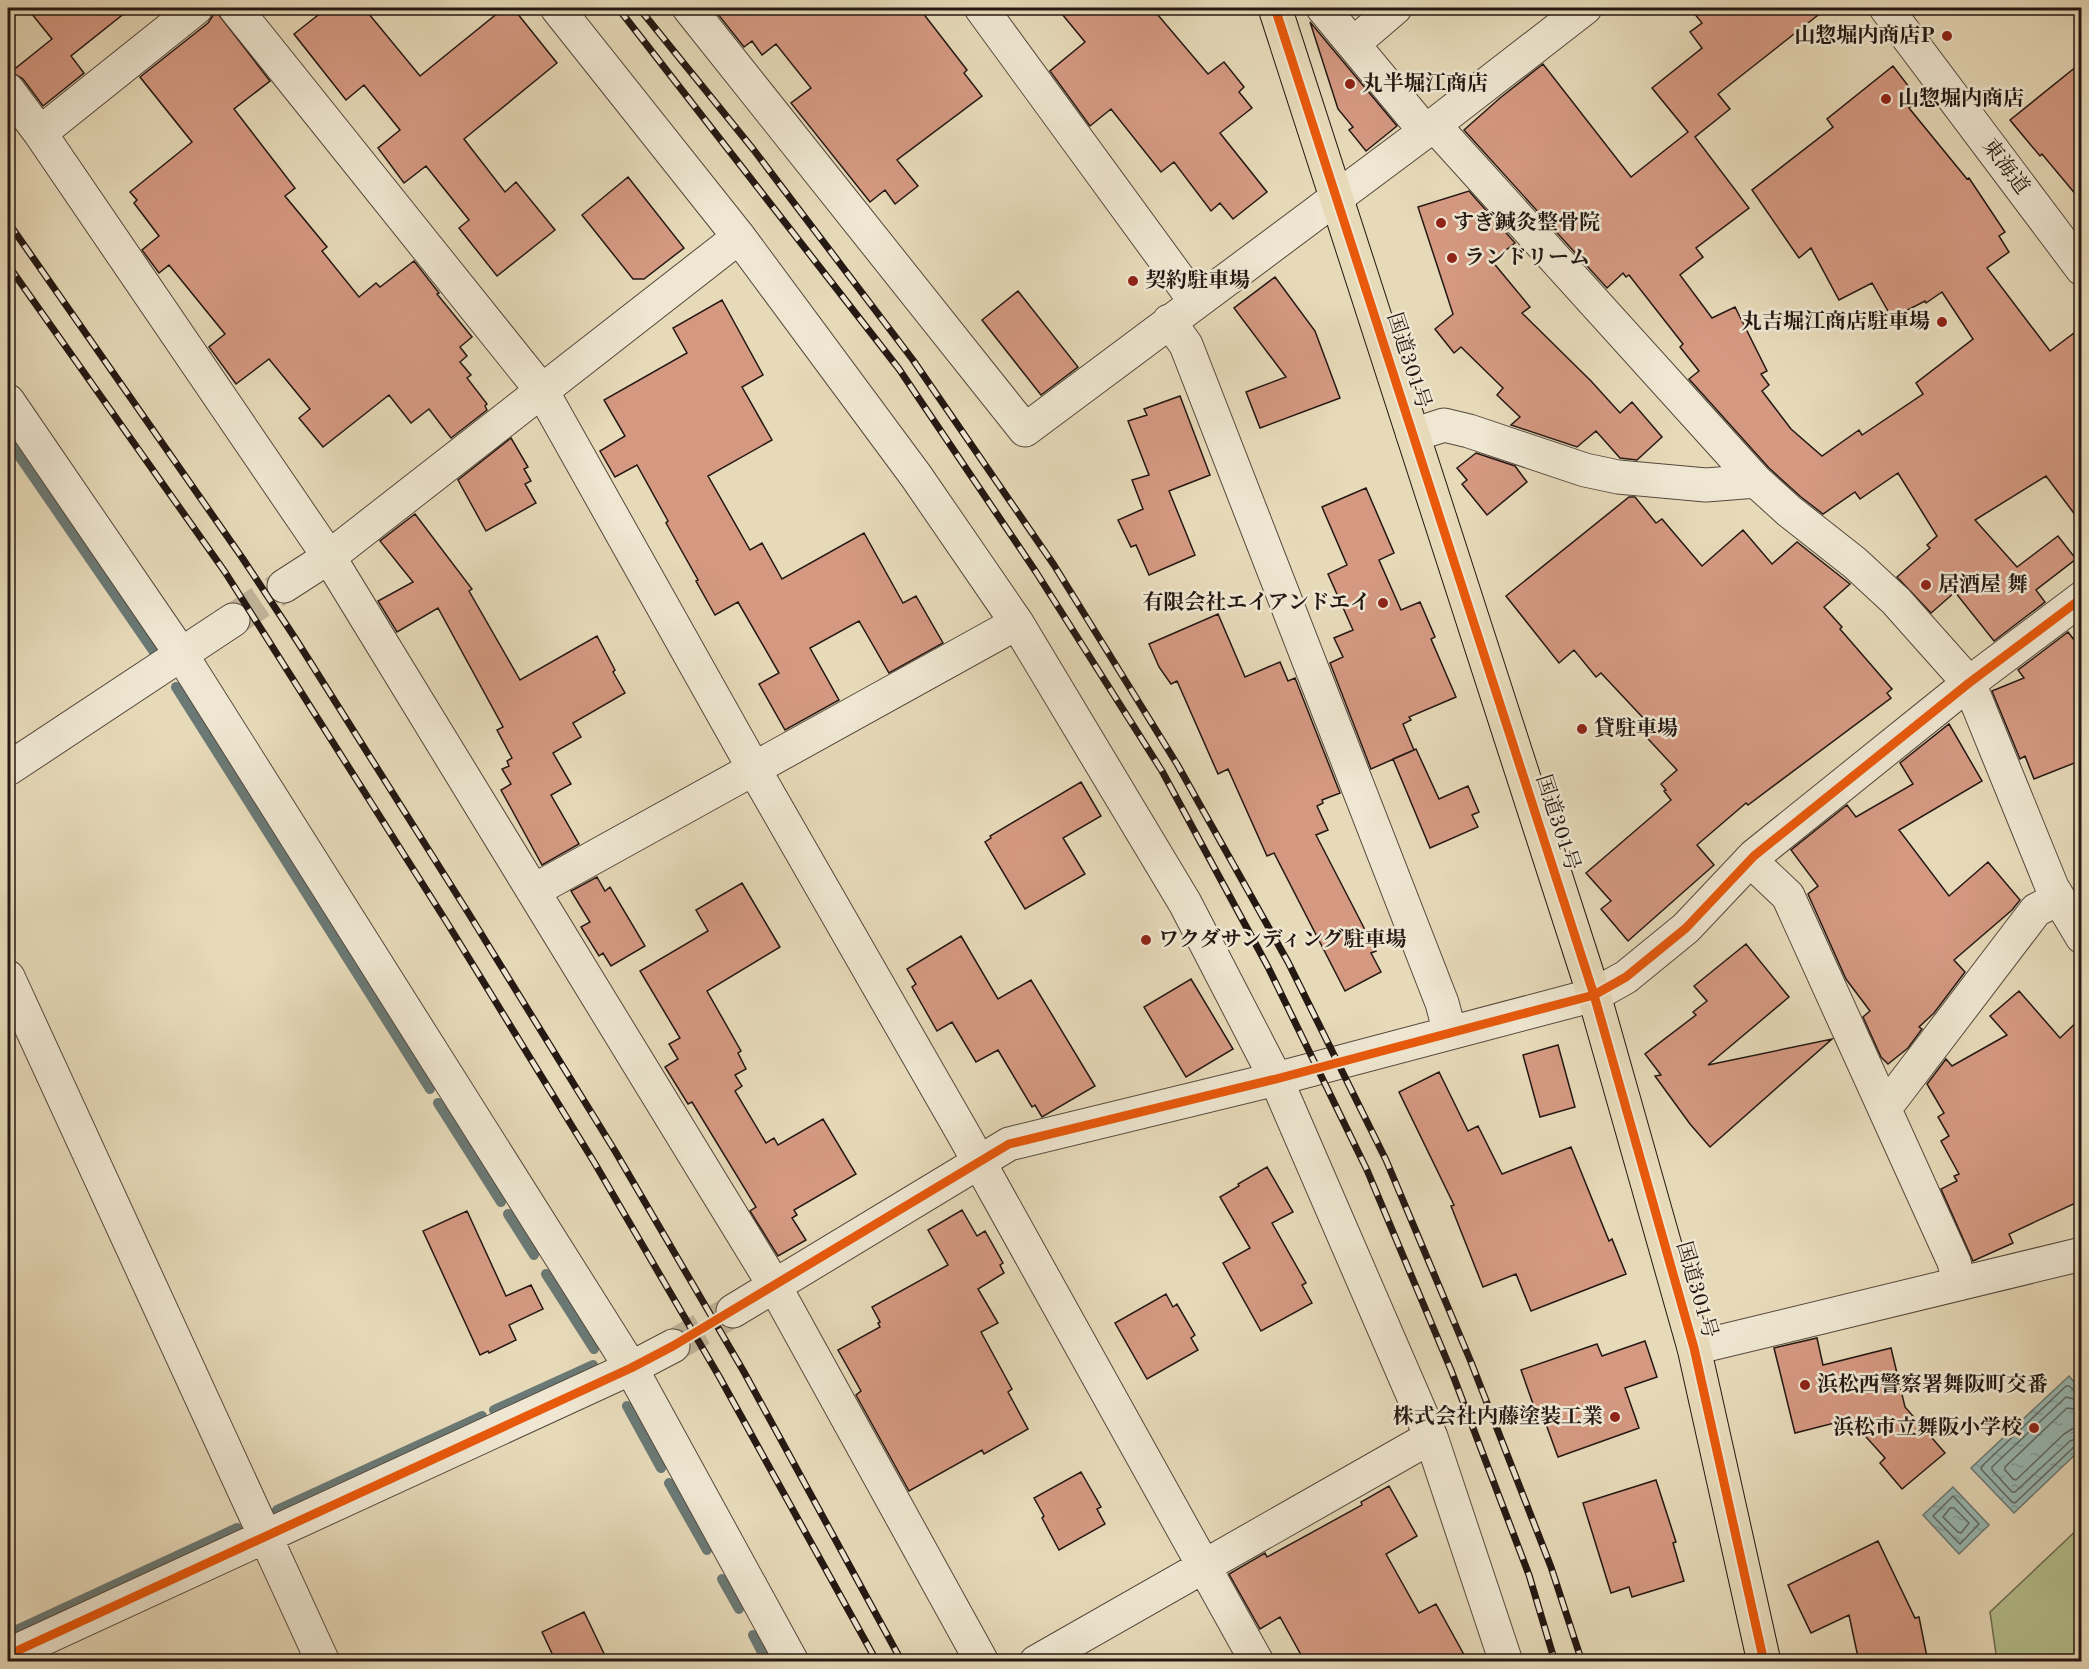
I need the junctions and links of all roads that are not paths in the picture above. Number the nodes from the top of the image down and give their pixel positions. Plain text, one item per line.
1 (196, 8) edge
2 (235, 8) edge
3 (557, 8) edge
4 (689, 8) edge
5 (981, 8) edge
6 (1275, 8) edge
7 (1323, 8) edge
8 (1395, 8) edge
9 (1585, 8) edge
10 (1886, 8) edge
11 (1353, 44) junction
12 (8, 90) edge
13 (1429, 128) junction
14 (40, 133) junction
15 (1336, 197) junction
16 (739, 237) junction
17 (2082, 269) edge
18 (1195, 302) junction
19 (1168, 321) junction
20 (542, 391) junction
21 (8, 401) edge
22 (1413, 435) junction
23 (1756, 481) junction
24 (328, 556) junction
25 (284, 586) tunnel mouth
26 (2082, 598) edge
27 (233, 620) tunnel mouth
28 (1017, 623) junction
29 (181, 654) junction
30 (1969, 683) junction
31 (8, 769) edge
32 (754, 769) junction
33 (1750, 860) junction
34 (533, 891) junction
35 (2058, 899) junction
36 (2082, 937) edge
37 (8, 977) edge
38 (1594, 994) junction
39 (1450, 1033) junction
40 (1276, 1079) junction
41 (1882, 1103) junction
42 (979, 1162) junction
43 (2082, 1254) edge
44 (1959, 1284) junction
45 (774, 1286) junction
46 (733, 1311) tunnel mouth
47 (673, 1346) tunnel mouth
48 (1694, 1348) junction
49 (631, 1368) junction
50 (1431, 1437) junction
51 (265, 1536) junction
52 (1203, 1566) junction
53 (8, 1655) edge
54 (322, 1662) edge
55 (792, 1662) edge
56 (982, 1662) edge
57 (1036, 1662) edge
58 (1257, 1662) edge
59 (1506, 1662) edge
60 (1764, 1662) edge

1 - 14 street
2 - 20 street
3 - 16 street
4 - 19 street
5 - 18 street
6 - 15 highway, 国道301号
7 - 11 street
8 - 11 street
9 - 13 street
10 - 17 street, 東海道
11 - 13 street
12 - 14 street
13 - 15 street
13 - 23 street
14 - 24 street
15 - 18 street
15 - 22 highway, 国道301号
16 - 20 street
16 - 28 street
18 - 19 street
19 - 39 street
20 - 24 street
20 - 32 street
21 - 29 street
22 - 23 street
22 - 38 highway, 国道301号
23 - 30 street
24 - 25 street
24 - 34 street
26 - 30 street
27 - 29 street
28 - 32 street
28 - 40 street
29 - 31 street
29 - 49 street
30 - 33 street
30 - 35 street
32 - 34 street
32 - 42 street
33 - 38 street
33 - 41 street
34 - 45 street
35 - 36 street
35 - 41 street
37 - 51 street
38 - 39 street
38 - 48 highway, 国道301号
39 - 40 street
40 - 42 street
40 - 50 street
41 - 44 street
42 - 45 street
42 - 52 street
43 - 44 street
44 - 48 street
45 - 46 street
45 - 56 street
47 - 49 street
48 - 60 highway, 国道301号
49 - 51 street
49 - 55 street
50 - 52 street
50 - 59 street
51 - 53 street
51 - 54 street
52 - 57 street
52 - 58 street

